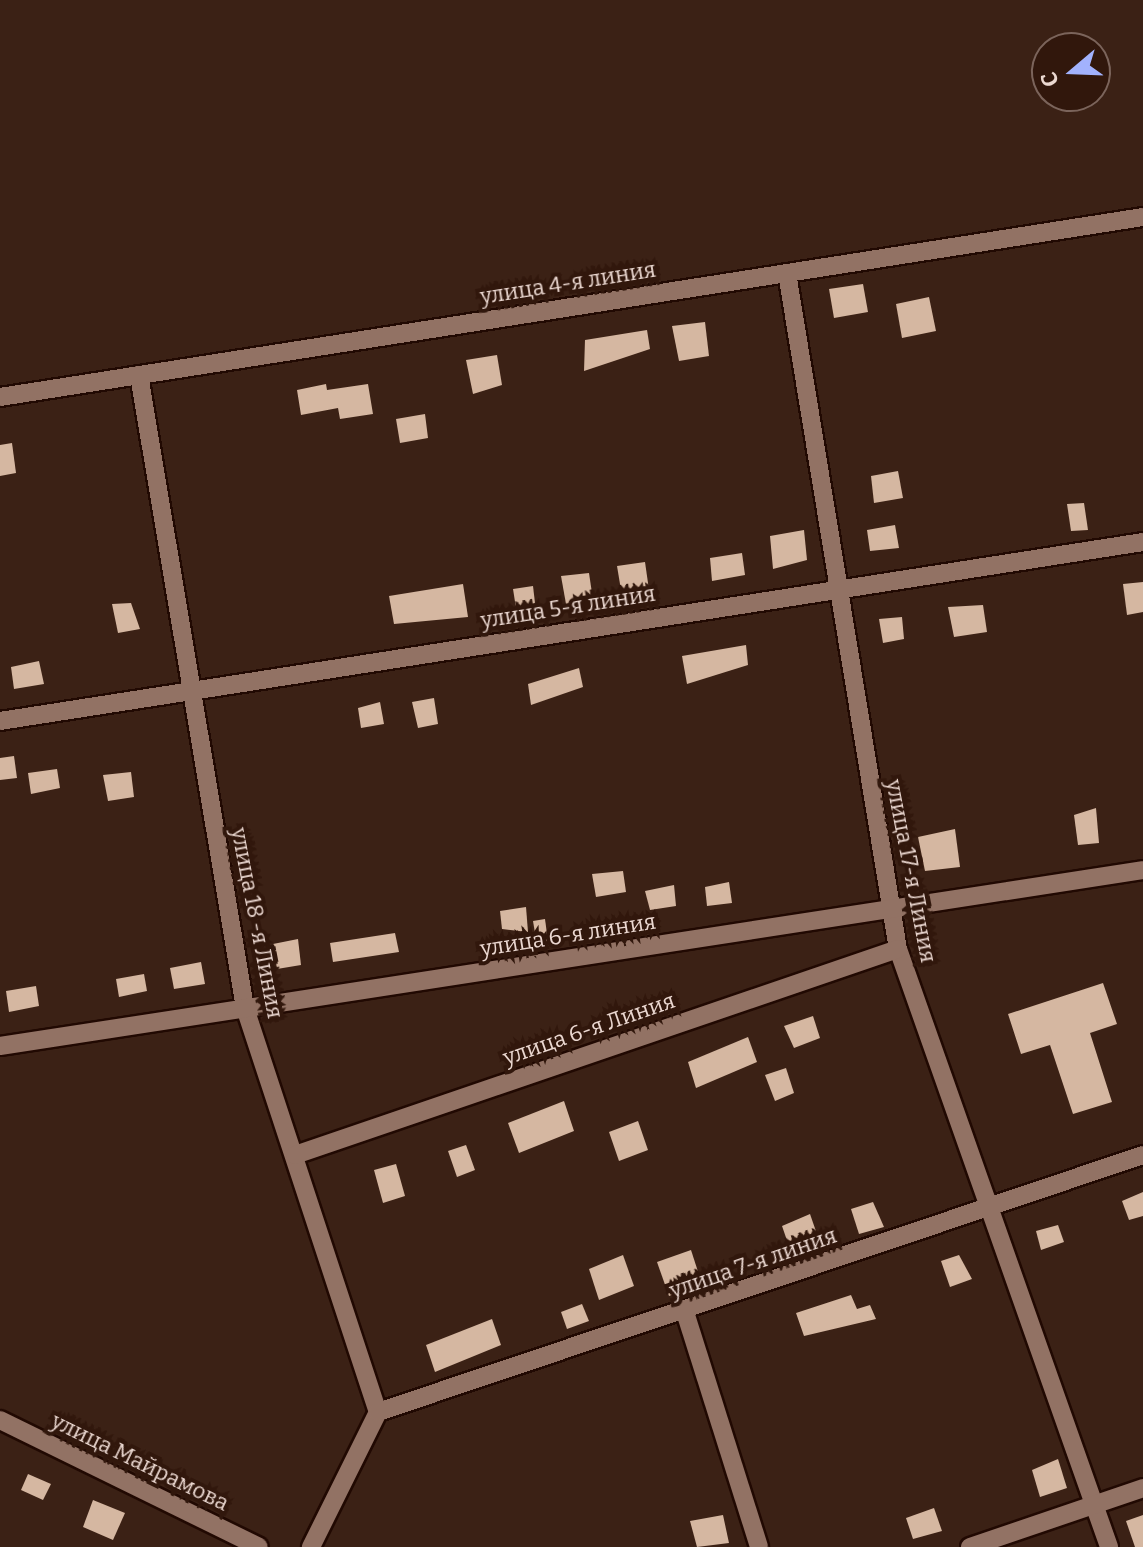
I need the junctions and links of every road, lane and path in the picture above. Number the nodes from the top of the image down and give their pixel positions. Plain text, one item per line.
1 (1143, 217) edge
2 (787, 273) junction
3 (139, 375) junction
4 (0, 397) edge
5 (1143, 542) edge
6 (835, 588) junction
7 (191, 692) junction
8 (0, 721) edge
9 (1143, 870) edge
10 (891, 911) junction
11 (898, 949) junction
12 (245, 1008) junction
13 (0, 1046) edge
14 (295, 1155) junction
15 (1143, 1155) edge
16 (988, 1208) junction
17 (685, 1312) junction
18 (378, 1412) junction
19 (0, 1420) edge
20 (1143, 1488) edge
21 (1095, 1504) junction
22 (259, 1547) edge
23 (311, 1547) edge
24 (759, 1547) edge
25 (970, 1547) edge
26 (1109, 1547) edge

1 - 2 street, улица 4-я линия
2 - 3 street, улица 4-я линия
2 - 6 street, улица 17-я Линия
3 - 4 street, улица 4-я линия
3 - 7 street, улица 18 -я Линия
5 - 6 street, улица 5-я линия
6 - 7 street, улица 5-я линия
6 - 10 street, улица 17-я Линия
7 - 8 street, улица 5-я линия
7 - 12 street, улица 18 -я Линия
9 - 10 street, улица 6-я линия
10 - 11 street, улица 17-я Линия
10 - 12 street, улица 6-я линия
11 - 14 street, улица 6-я Линия
11 - 16 street, улица 17-я Линия
12 - 13 street, улица 6-я линия
12 - 14 street, улица 18 -я Линия
14 - 18 street, улица 18 -я Линия
15 - 16 street, улица 7-я линия
16 - 17 street, улица 7-я линия
16 - 21 street, улица 17-я Линия
17 - 18 street, улица 7-я линия
17 - 24 street
18 - 23 street
19 - 22 street, улица Майрамова
20 - 21 street
21 - 25 street
21 - 26 street, улица 17-я Линия

